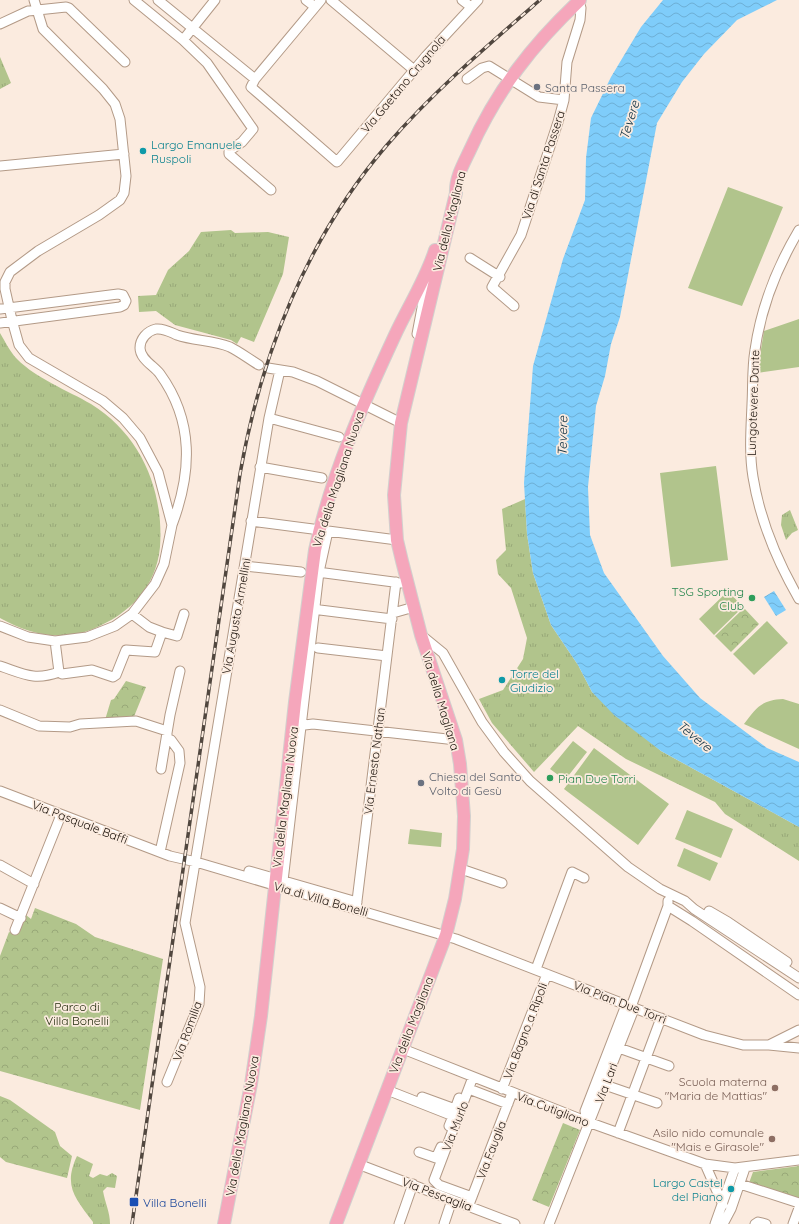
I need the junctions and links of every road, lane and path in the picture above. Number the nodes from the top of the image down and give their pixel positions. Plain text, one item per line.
1 (34, 0) edge
2 (134, 0) edge
3 (158, 0) edge
4 (215, 0) edge
5 (306, 0) edge
6 (331, 0) edge
7 (462, 0) edge
8 (478, 0) edge
9 (580, 1) edge
10 (318, 3) edge
11 (471, 7) junction
12 (36, 10) junction
13 (0, 24) edge
14 (192, 28) junction
15 (183, 40) junction
16 (125, 62) dead end
17 (414, 70) junction
18 (254, 78) junction
19 (467, 79) dead end
20 (510, 79) junction
21 (564, 100) junction
22 (124, 154) junction
23 (0, 166) edge
24 (455, 186) junction
25 (271, 190) dead end
26 (799, 230) edge
27 (470, 258) dead end
28 (431, 263) junction
29 (500, 277) junction
30 (514, 306) dead end
31 (4, 309) edge
32 (425, 309) junction
33 (405, 311) junction
34 (12, 320) junction
35 (0, 323) edge
36 (259, 365) dead end
37 (268, 368) dead end
38 (280, 370) junction
39 (363, 403) junction
40 (268, 418) junction
41 (401, 423) junction
42 (339, 437) dead end
43 (260, 467) junction
44 (322, 478) dead end
45 (251, 521) junction
46 (172, 525) junction
47 (324, 530) junction
48 (397, 540) junction
49 (245, 566) junction
50 (301, 572) dead end
51 (325, 573) dead end
52 (402, 583) junction
53 (799, 599) edge
54 (414, 607) junction
55 (320, 610) dead end
56 (132, 614) junction
57 (184, 614) dead end
58 (392, 616) junction
59 (0, 626) edge
60 (162, 632) junction
61 (421, 635) junction
62 (55, 641) junction
63 (318, 648) dead end
64 (387, 656) junction
65 (0, 666) edge
66 (180, 671) dead end
67 (59, 672) junction
68 (0, 710) edge
69 (298, 726) junction
70 (377, 732) junction
71 (169, 736) junction
72 (456, 740) junction
73 (161, 769) dead end
74 (0, 791) edge
75 (61, 815) junction
76 (160, 852) junction
77 (196, 862) junction
78 (0, 864) edge
79 (461, 869) junction
80 (584, 878) dead end
81 (278, 882) junction
82 (502, 883) dead end
83 (34, 884) junction
84 (668, 893) junction
85 (686, 901) junction
86 (356, 905) junction
87 (668, 906) junction
88 (0, 908) edge
89 (21, 918) junction
90 (16, 930) dead end
91 (446, 935) junction
92 (536, 969) junction
93 (799, 971) edge
94 (547, 974) junction
95 (799, 978) edge
96 (799, 995) edge
97 (630, 1007) junction
98 (661, 1018) junction
99 (799, 1030) edge
100 (769, 1045) junction
101 (619, 1048) junction
102 (799, 1048) edge
103 (403, 1049) junction
104 (646, 1058) junction
105 (669, 1066) dead end
106 (167, 1082) dead end
107 (469, 1083) junction
108 (605, 1085) junction
109 (388, 1087) junction
110 (502, 1089) junction
111 (512, 1093) junction
112 (632, 1094) junction
113 (657, 1103) dead end
114 (508, 1104) junction
115 (588, 1122) junction
116 (618, 1133) junction
117 (419, 1152) dead end
118 (799, 1160) edge
119 (358, 1164) junction
120 (704, 1164) junction
121 (734, 1168) junction
122 (745, 1168) junction
123 (413, 1184) junction
124 (740, 1184) junction
125 (452, 1200) junction
126 (470, 1202) junction
127 (799, 1203) edge
128 (727, 1207) junction
129 (799, 1208) edge
130 (492, 1220) edge
131 (224, 1224) edge
132 (336, 1224) edge
133 (399, 1224) edge
134 (444, 1224) edge
135 (515, 1224) edge
136 (549, 1224) edge
137 (715, 1224) edge
138 (723, 1224) edge
139 (755, 1224) edge
140 (766, 1224) edge
141 (793, 1224) edge

1 - 12 street
2 - 15 street
3 - 14 street
4 - 14 street
5 - 10 street
6 - 17 street
7 - 11 street
8 - 11 street, Via Gaetano Crugnola
9 - 20 main road, Via della Magliana
9 - 21 street, Via di Santa Passera
10 - 18 street
11 - 17 street, Via Gaetano Crugnola
12 - 13 street
12 - 16 street
12 - 22 street
14 - 15 street
14 - 18 street
15 - 25 street
17 - 18 street, Via Gaetano Crugnola
19 - 20 street
20 - 21 street
20 - 24 main road, Via della Magliana
21 - 29 street, Via di Santa Passera
22 - 23 street
22 - 31 street
24 - 28 main road, Via della Magliana Nuova
24 - 32 main road, Via della Magliana
26 - 53 street, Lungotevere Dante
27 - 29 street
28 - 32 street, Via della Magliana
28 - 33 main road, Via della Magliana Nuova
29 - 30 street, Via di Santa Passera
31 - 34 street
31 - 34 street
32 - 33 street
32 - 41 main road, Via della Magliana
33 - 39 main road, Via della Magliana Nuova
34 - 35 street
34 - 46 street
36 - 46 street
37 - 38 street
38 - 39 street
38 - 40 street, Via Augusto Armellini
39 - 41 street
39 - 47 main road, Via della Magliana Nuova
40 - 42 street
40 - 43 street, Via Augusto Armellini
41 - 48 main road, Via della Magliana
43 - 44 street
43 - 45 street, Via Augusto Armellini
45 - 47 street
45 - 49 street, Via Augusto Armellini
46 - 56 street
47 - 48 street
47 - 69 main road, Via della Magliana Nuova
48 - 52 main road, Via della Magliana
49 - 50 street
49 - 77 street, Via Augusto Armellini
51 - 52 street
52 - 54 main road, Via della Magliana
52 - 58 street, Via Ernesto Nathan
54 - 58 street
54 - 61 main road, Via della Magliana
55 - 58 street
56 - 60 street
56 - 62 street
57 - 60 street
58 - 64 street, Via Ernesto Nathan
59 - 62 street
60 - 67 street
61 - 72 main road, Via della Magliana
61 - 84 street
62 - 67 street
63 - 64 street
64 - 70 street, Via Ernesto Nathan
65 - 67 street
66 - 71 street
68 - 71 street
69 - 70 street
69 - 81 main road, Via della Magliana Nuova
70 - 72 street
70 - 86 street, Via Ernesto Nathan
71 - 73 street
71 - 76 street
72 - 79 main road, Via della Magliana
74 - 75 street, Via Pasquale Baffi
75 - 76 street, Via Pasquale Baffi
75 - 83 street
76 - 77 street, Via di Villa Bonelli
77 - 81 street, Via di Villa Bonelli
77 - 106 street, Via Romilia
78 - 83 street
79 - 82 street
79 - 91 main road, Via della Magliana
80 - 92 street
81 - 86 street, Via di Villa Bonelli
81 - 131 main road, Via della Magliana Nuova
83 - 89 street
84 - 85 street
84 - 87 street
85 - 93 street
85 - 95 street
86 - 91 street, Via di Villa Bonelli
87 - 96 street
87 - 97 street
88 - 89 street
89 - 90 street
91 - 92 street, Via Pian Due Torri
91 - 103 main road, Via della Magliana
92 - 94 street, Via Pian Due Torri
94 - 97 street, Via Pian Due Torri
94 - 110 street, Via Bagno a Ripoli
97 - 98 street, Via Pian Due Torri
97 - 101 street, Via Lari
97 - 115 street
98 - 100 street, Via Pian Due Torri
98 - 104 street
99 - 100 street
100 - 102 street, Via Pian Due Torri
101 - 104 street
101 - 108 street, Via Lari
103 - 107 street, Via Cutigliano
103 - 109 main road, Via della Magliana
104 - 105 street
104 - 112 street
107 - 109 street
107 - 110 street, Via Cutigliano
107 - 114 street
107 - 126 street, Via Murlo
108 - 112 street
108 - 115 street, Via Lari
109 - 117 street
109 - 119 main road, Via della Magliana
110 - 111 street, Via Cutigliano
111 - 114 street, Via Fauglia
111 - 115 street, Via Cutigliano
112 - 113 street
112 - 116 street
114 - 126 street, Via Fauglia
115 - 116 street, Via Cutigliano
115 - 136 street, Via Lari
116 - 120 street, Via Cutigliano
118 - 122 street
119 - 123 street, Via Pescaglia
119 - 132 main road, Via della Magliana
120 - 121 street
120 - 128 street
121 - 122 street
121 - 128 street
122 - 124 street
123 - 125 street, Via Pescaglia
123 - 133 street
124 - 127 street
124 - 128 street
125 - 126 street, Via Pescaglia
125 - 134 street
126 - 130 street, Via Pescaglia
128 - 137 street
128 - 138 street
129 - 141 street
130 - 135 street, Via Pescaglia
139 - 140 street

